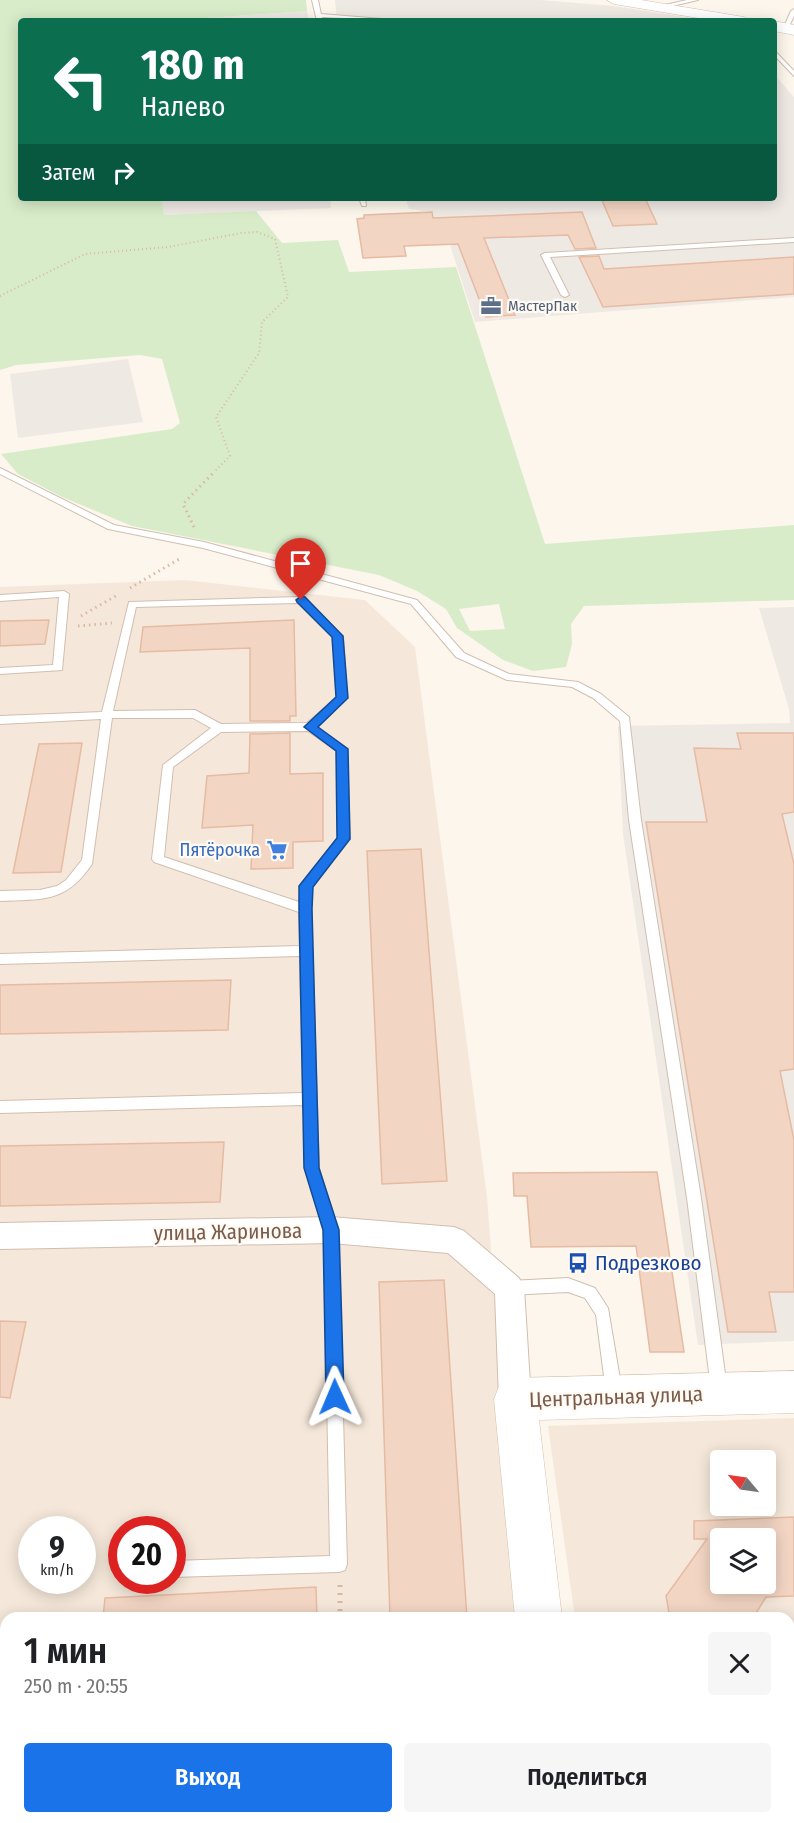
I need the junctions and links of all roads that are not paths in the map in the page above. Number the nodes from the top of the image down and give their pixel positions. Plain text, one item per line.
1 (315, 0) edge
2 (609, 0) edge
3 (614, 0) edge
4 (695, 0) edge
5 (632, 3) junction
6 (659, 7) junction
7 (794, 11) edge
8 (319, 18) edge
9 (726, 18) edge
10 (784, 28) edge
11 (777, 55) edge
12 (794, 74) edge
13 (794, 240) edge
14 (565, 295) dead end
15 (0, 471) edge
16 (0, 598) edge
17 (0, 671) edge
18 (107, 715) junction
19 (0, 720) edge
20 (310, 727) junction
21 (219, 728) junction
22 (0, 896) edge
23 (305, 909) junction
24 (306, 951) junction
25 (0, 959) edge
26 (309, 1099) junction
27 (0, 1107) edge
28 (331, 1230) junction
29 (0, 1236) edge
30 (509, 1288) junction
31 (794, 1392) edge
32 (720, 1394) junction
33 (614, 1396) junction
34 (515, 1400) junction
35 (186, 1569) edge
36 (537, 1612) edge

1 - 8 lane
2 - 5 street
3 - 5 street
4 - 6 lane
5 - 6 street
6 - 9 street
7 - 10 lane
11 - 12 lane
13 - 14 lane
15 - 32 lane
16 - 17 lane
18 - 19 lane
18 - 20 lane
18 - 21 lane
18 - 22 lane
20 - 21 lane
20 - 23 lane
21 - 23 lane
23 - 24 lane
24 - 25 lane
24 - 26 lane
26 - 27 lane
26 - 28 lane
28 - 29 street, улица Жаринова
28 - 30 street, улица Жаринова
28 - 35 lane
30 - 33 lane
30 - 34 street
31 - 32 street, Центральная улица
32 - 33 street, Центральная улица
33 - 34 street, Центральная улица
34 - 36 street, Центральная улица

